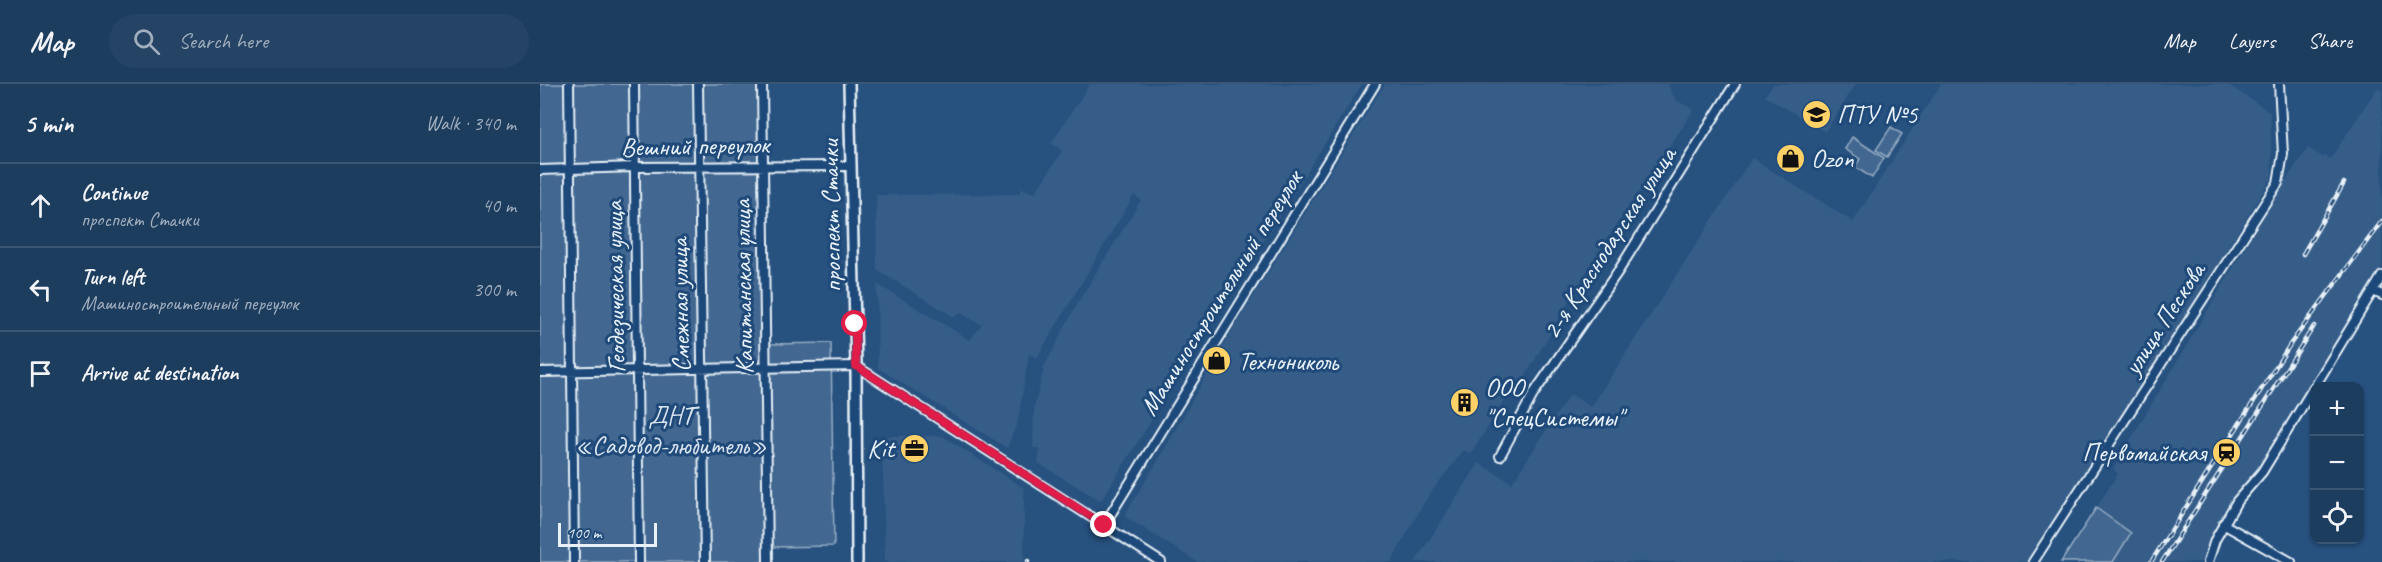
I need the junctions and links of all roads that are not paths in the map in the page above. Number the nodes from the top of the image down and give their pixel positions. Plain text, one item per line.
1 (569, 84) edge
2 (634, 84) edge
3 (698, 84) edge
4 (762, 84) edge
5 (849, 84) edge
6 (1375, 84) edge
7 (1735, 84) edge
8 (2271, 84) edge
9 (2279, 87) edge
10 (763, 165) junction
11 (699, 166) junction
12 (851, 166) junction
13 (635, 167) junction
14 (570, 169) junction
15 (540, 170) edge
16 (2382, 276) edge
17 (2373, 291) junction
18 (2382, 295) edge
19 (856, 366) junction
20 (765, 368) junction
21 (702, 369) junction
22 (637, 370) junction
23 (572, 371) junction
24 (540, 372) edge
25 (2318, 382) edge
26 (2310, 395) edge
27 (1500, 456) dead end
28 (2223, 524) junction
29 (1104, 525) junction
30 (574, 562) edge
31 (639, 562) edge
32 (705, 562) edge
33 (768, 562) edge
34 (857, 562) edge
35 (1161, 562) edge
36 (2033, 562) edge
37 (2208, 562) edge
38 (2291, 562) edge

1 - 14 street
2 - 13 street, Геодезическая улица
3 - 11 street, Смежная улица
4 - 10 street, Капитанская улица
5 - 12 street, проспект Стачки
6 - 29 street, Машиностроительный переулок
7 - 27 street, 2-я Краснодарская улица
8 - 9 street
9 - 36 street, улица Пескова
10 - 11 street, Вешний переулок
10 - 12 street, Вешний переулок
10 - 20 street, Капитанская улица
11 - 13 street, Вешний переулок
11 - 21 street, Смежная улица
12 - 19 street, проспект Стачки
13 - 14 street, Вешний переулок
13 - 22 street, Геодезическая улица
14 - 15 street, Вешний переулок
14 - 23 street
16 - 17 street
17 - 18 street
17 - 25 street
19 - 20 street
19 - 29 street
19 - 34 street, проспект Стачки
20 - 21 street
20 - 33 street, Капитанская улица
21 - 22 street
21 - 32 street, Смежная улица
22 - 23 street
22 - 31 street, Геодезическая улица
23 - 24 street
23 - 30 street
26 - 28 street
28 - 37 street
28 - 38 street
29 - 35 street

